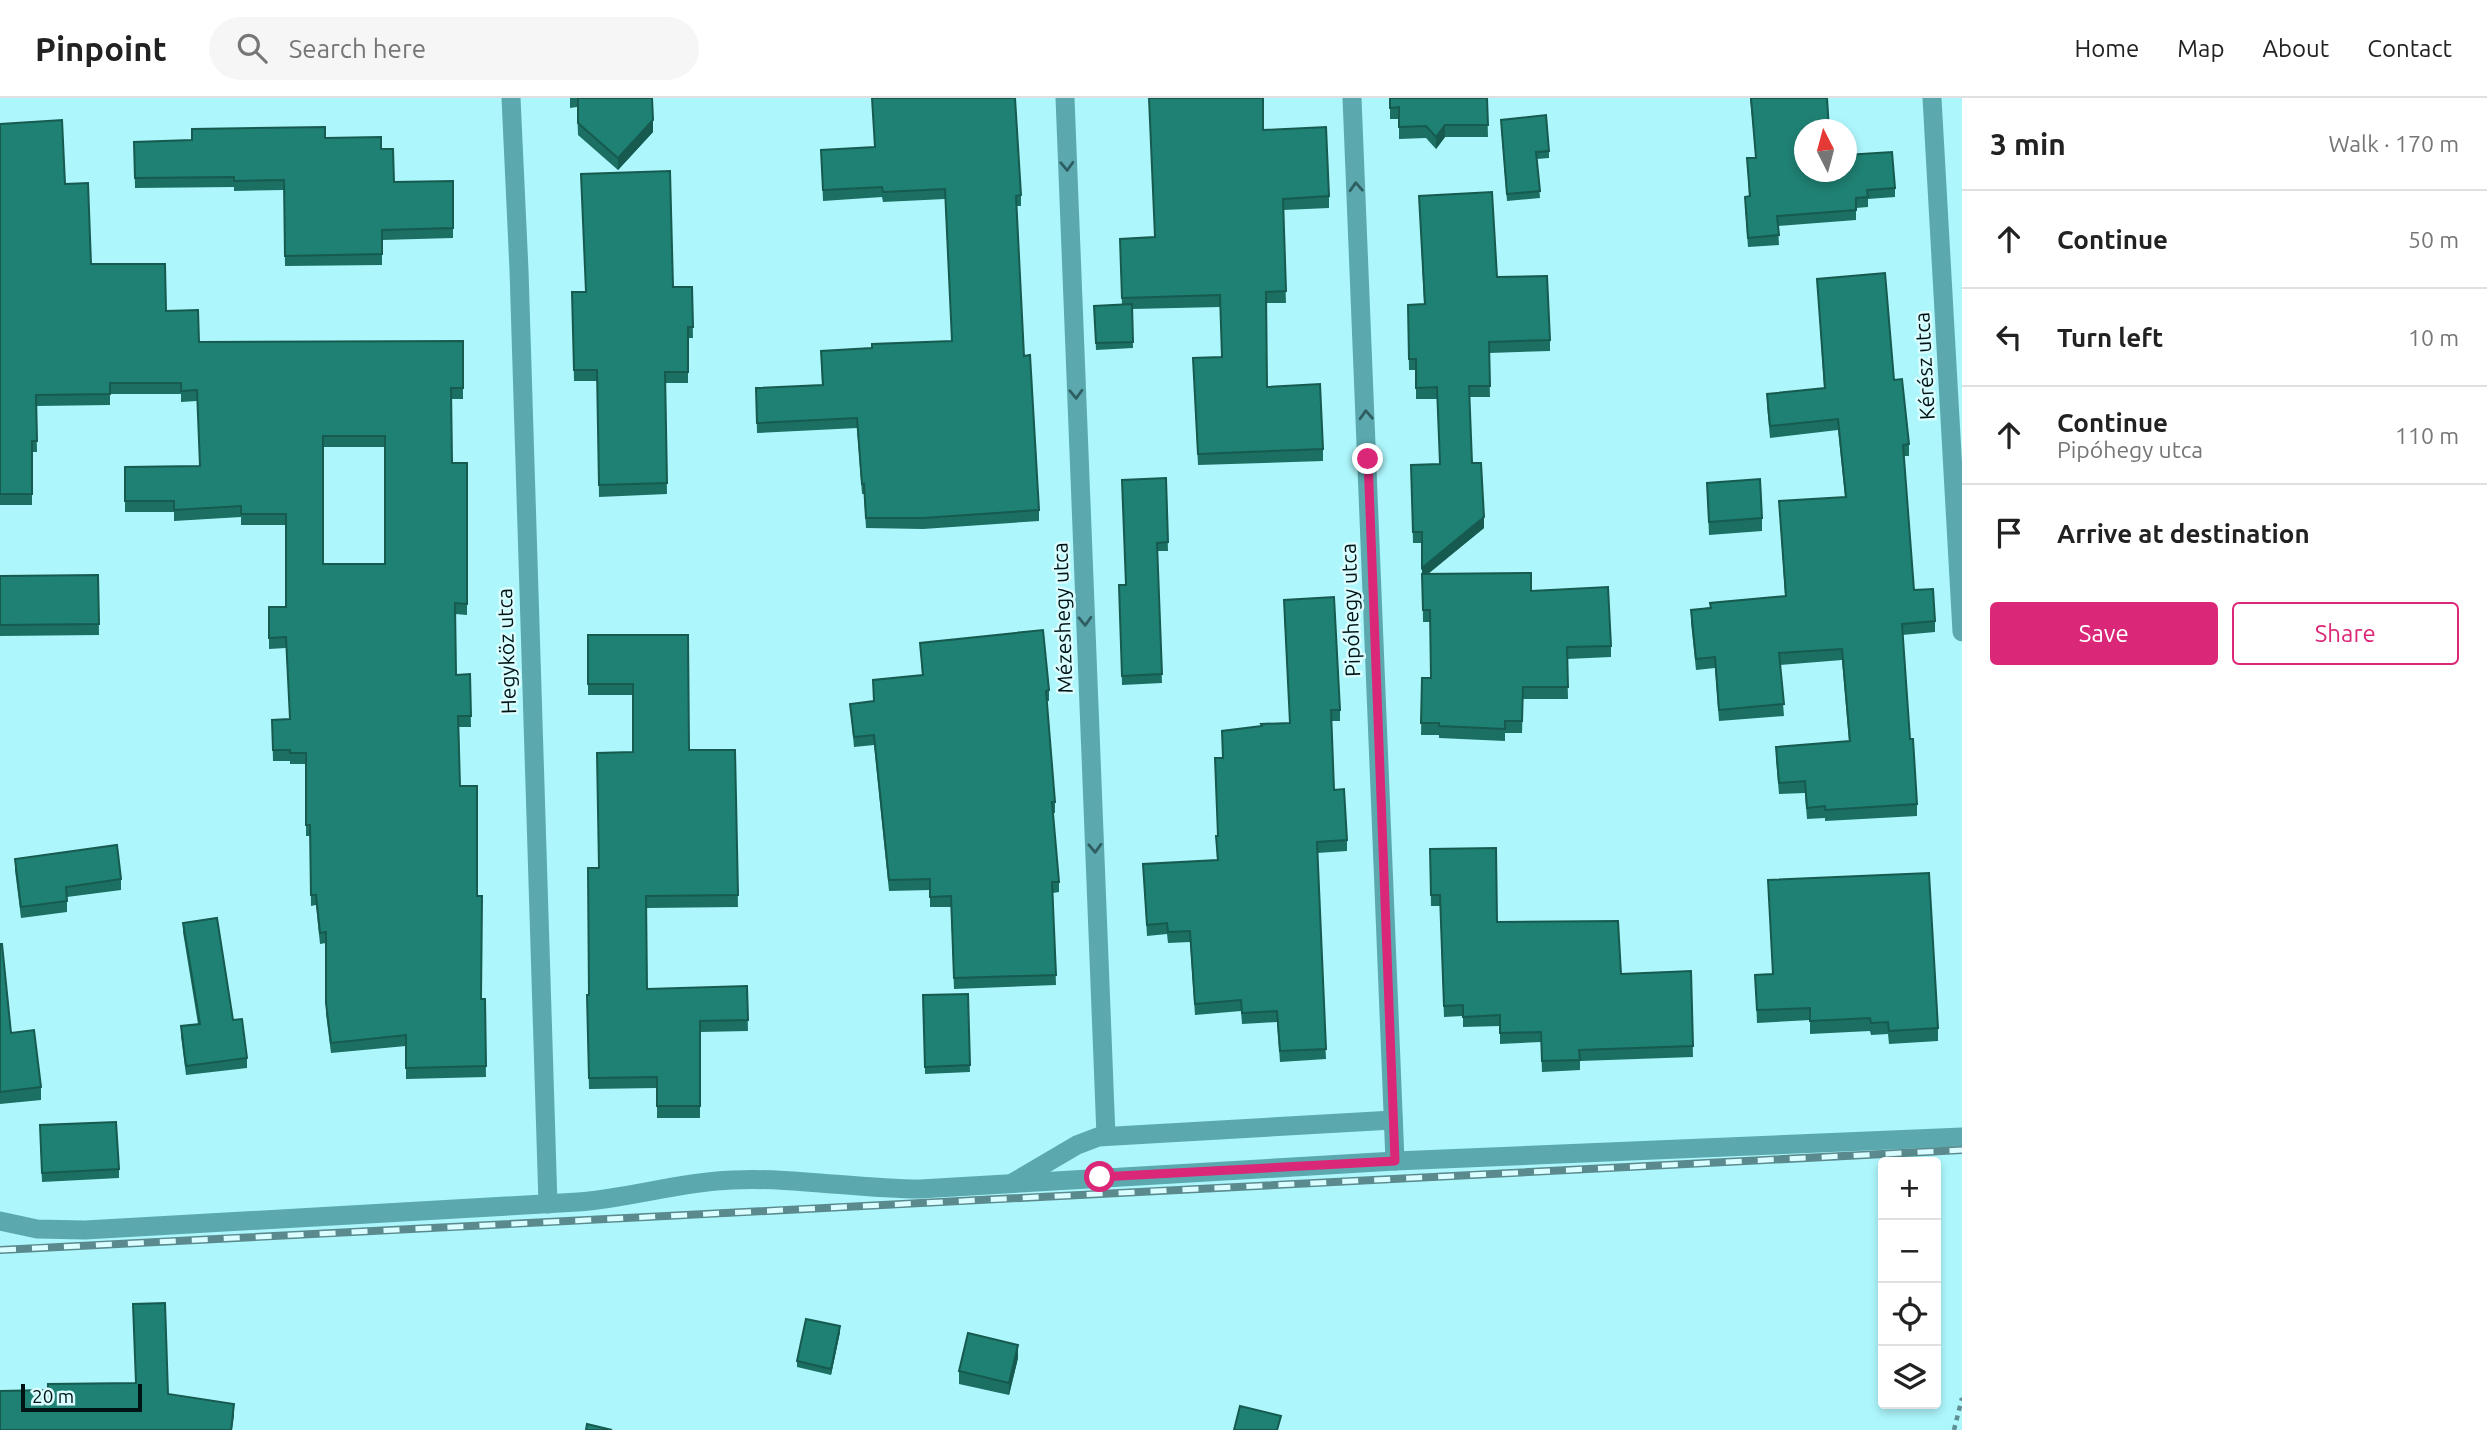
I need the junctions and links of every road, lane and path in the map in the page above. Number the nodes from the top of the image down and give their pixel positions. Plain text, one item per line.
1 (511, 98) edge
2 (1065, 98) edge
3 (1352, 98) edge
4 (1932, 98) edge
5 (1962, 632) edge
6 (1393, 1119) junction
7 (1106, 1136) junction
8 (1962, 1137) edge
9 (1395, 1161) junction
10 (1012, 1183) junction
11 (548, 1204) junction
12 (0, 1221) edge
13 (1962, 1398) edge
14 (1954, 1430) edge

1 - 11 street, Hegyköz utca
2 -> 7 street, Mézeshegy utca
6 -> 3 street, Pipóhegy utca
4 - 5 street, Kérész utca
6 - 7 street
6 - 9 street, Pipóhegy utca
7 - 10 street
8 - 9 street
9 - 10 street
10 - 11 street
11 - 12 street
13 - 14 path

